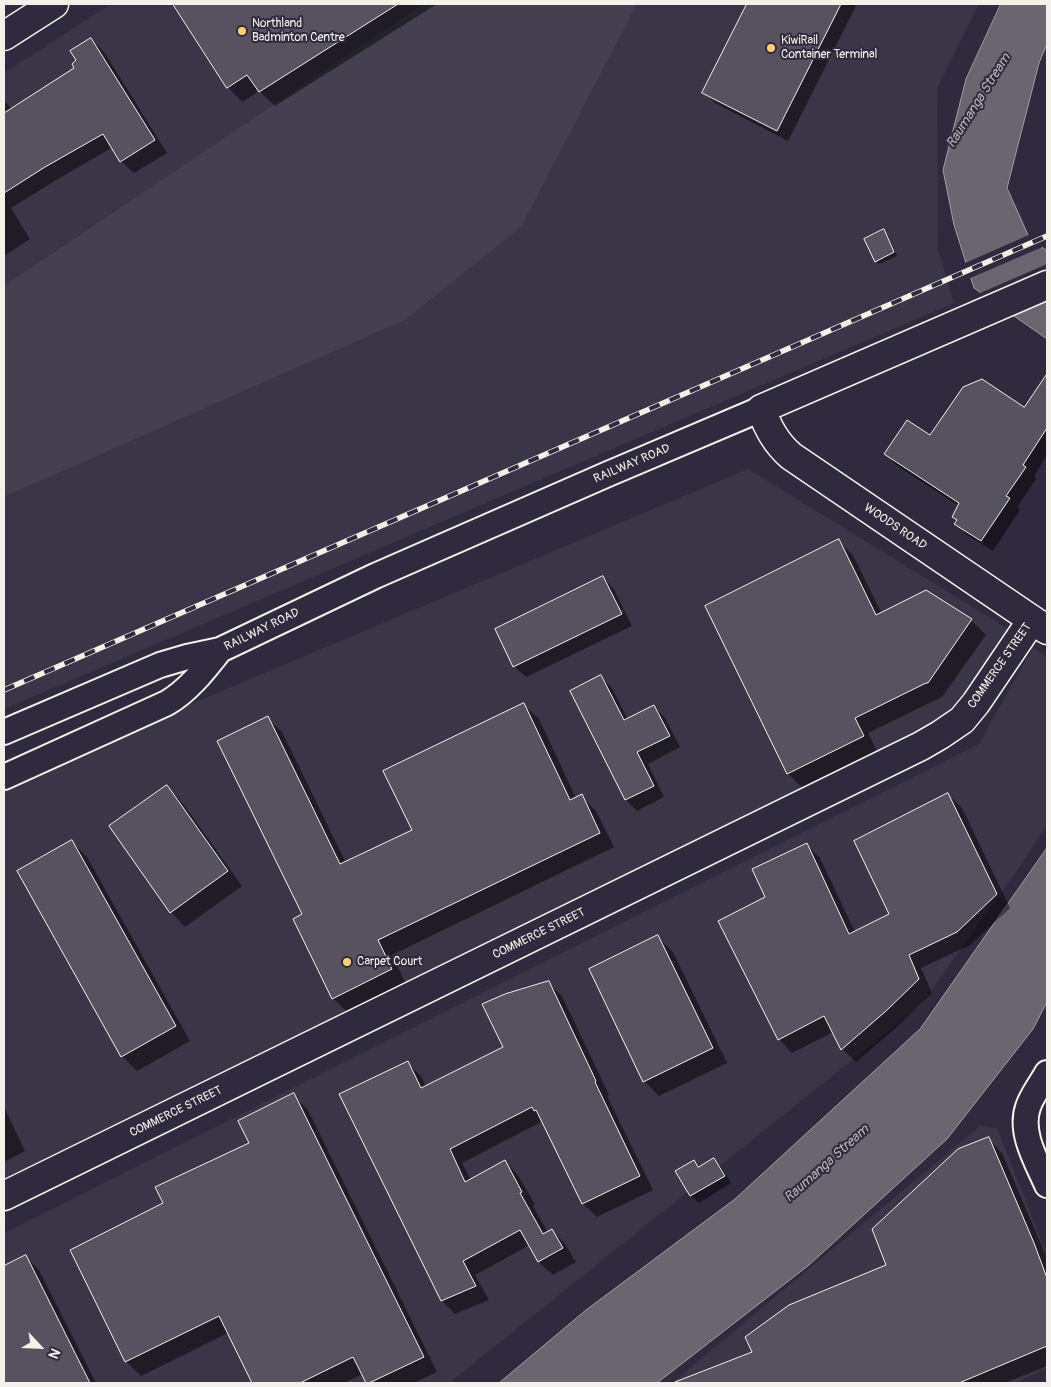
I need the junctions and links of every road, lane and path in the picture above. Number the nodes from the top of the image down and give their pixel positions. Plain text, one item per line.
1 (54, 4) edge
2 (4, 36) edge
3 (1047, 285) edge
4 (761, 409) junction
5 (1040, 625) edge
6 (220, 650) junction
7 (4, 732) edge
8 (4, 777) edge
9 (1047, 1073) edge
10 (1047, 1185) edge
11 (4, 1196) edge

1 - 2 street
3 - 4 street, RAILWAY ROAD
4 - 5 street, WOODS ROAD
4 - 6 street, RAILWAY ROAD
5 - 11 street, COMMERCE STREET
6 - 7 street, RAILWAY ROAD
6 - 8 street, RAILWAY ROAD
9 - 10 street

